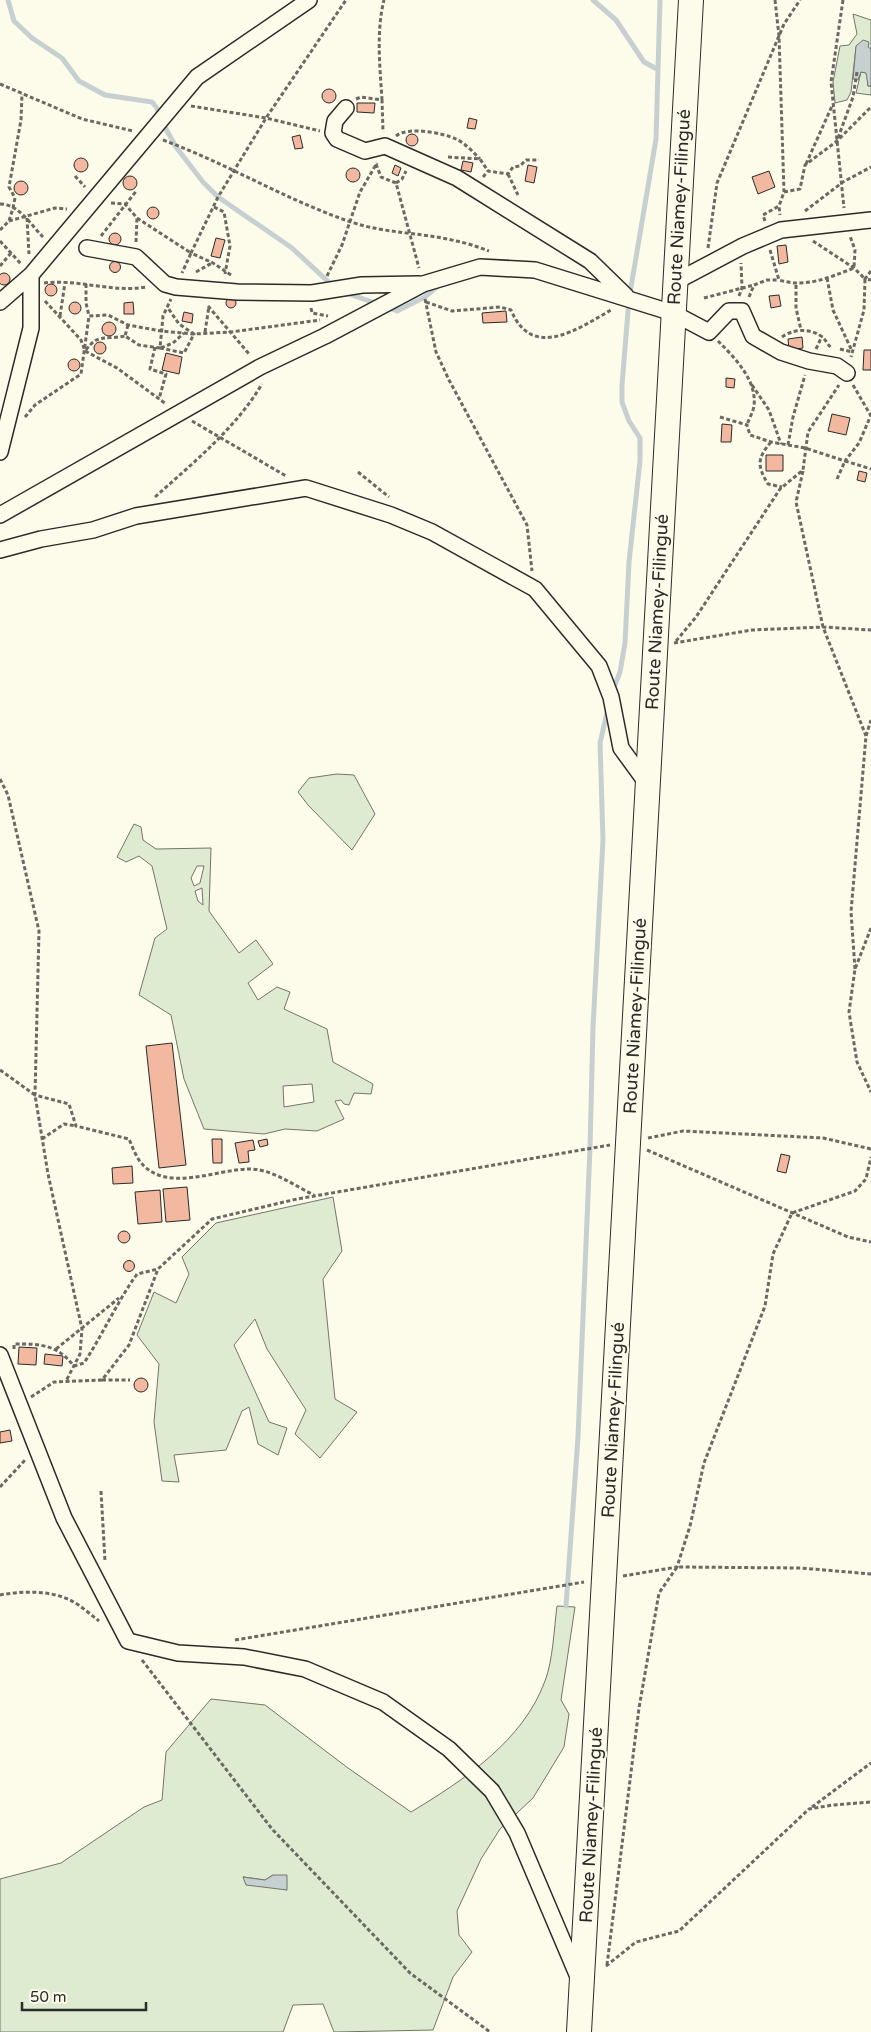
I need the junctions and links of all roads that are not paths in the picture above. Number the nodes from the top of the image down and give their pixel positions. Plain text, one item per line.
1 (309, 0) edge
2 (691, 0) edge
3 (346, 108) road end
4 (871, 220) edge
5 (87, 248) road end
6 (33, 279) junction
7 (675, 282) junction
8 (423, 284) junction
9 (629, 299) junction
10 (0, 302) edge
11 (674, 313) junction
12 (847, 374) road end
13 (2, 446) edge
14 (0, 515) edge
15 (0, 550) edge
16 (648, 785) junction
17 (7, 1354) edge
18 (582, 1985) junction
19 (579, 2032) edge

1 - 6 street
2 - 7 main road, Route Niamey-Filingué
3 - 9 street
4 - 7 street
5 - 8 street
6 - 10 street
6 - 13 street
7 - 11 main road, Route Niamey-Filingué
8 - 9 street
8 - 14 street
9 - 11 street
11 - 12 street
11 - 16 main road, Route Niamey-Filingué
15 - 16 street
16 - 18 main road, Route Niamey-Filingué
17 - 18 street
18 - 19 main road, Route Niamey-Filingué

